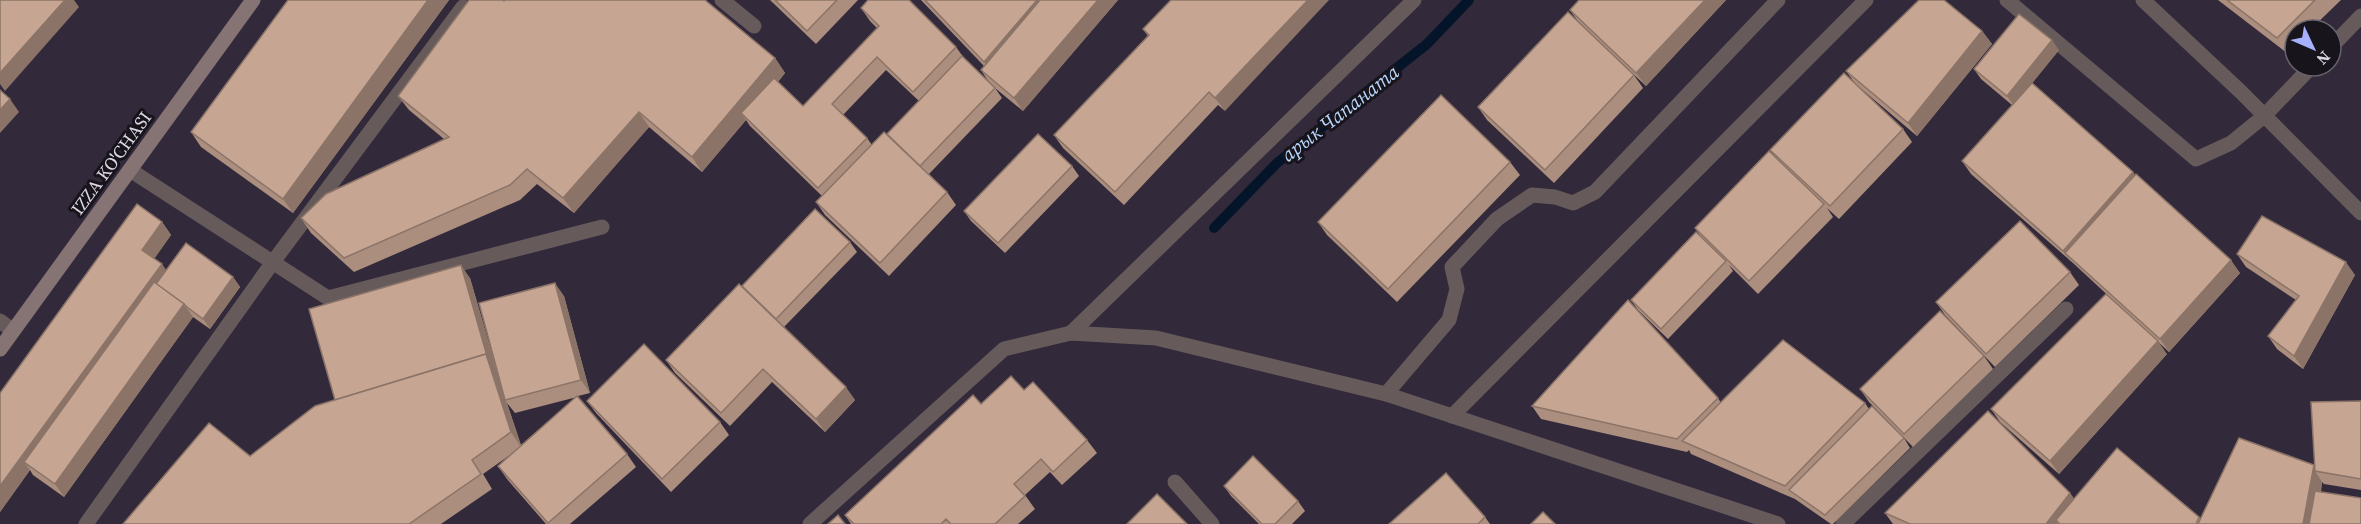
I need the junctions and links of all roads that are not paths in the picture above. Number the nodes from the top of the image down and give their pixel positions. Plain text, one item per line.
1 (254, 0) edge
2 (722, 0) edge
3 (1414, 0) edge
4 (1778, 0) edge
5 (1866, 0) edge
6 (2007, 0) edge
7 (2143, 0) edge
8 (463, 7) edge
9 (2361, 15) edge
10 (754, 26) dead end
11 (2343, 34) edge
12 (2301, 78) edge
13 (2263, 117) junction
14 (130, 170) junction
15 (2361, 213) edge
16 (602, 228) dead end
17 (273, 262) junction
18 (2066, 309) dead end
19 (0, 321) edge
20 (13, 331) junction
21 (1071, 333) junction
22 (0, 349) edge
23 (1386, 394) junction
24 (1452, 416) junction
25 (1175, 483) dead end
26 (86, 524) edge
27 (810, 524) edge
28 (1212, 524) edge
29 (1778, 524) edge
30 (1843, 524) edge

1 - 14 main road, IZZA KO'CHASI
2 - 10 street
3 - 21 street
4 - 23 street
5 - 24 street
6 - 13 street
7 - 13 street
8 - 17 street
9 - 11 street
12 - 13 street
13 - 15 street
14 - 17 street
14 - 20 main road, IZZA KO'CHASI
16 - 17 street
17 - 26 street
18 - 30 street
19 - 20 street
20 - 22 main road, IZZA KO'CHASI
21 - 23 street
21 - 27 street
23 - 24 street
24 - 29 street
25 - 28 street

